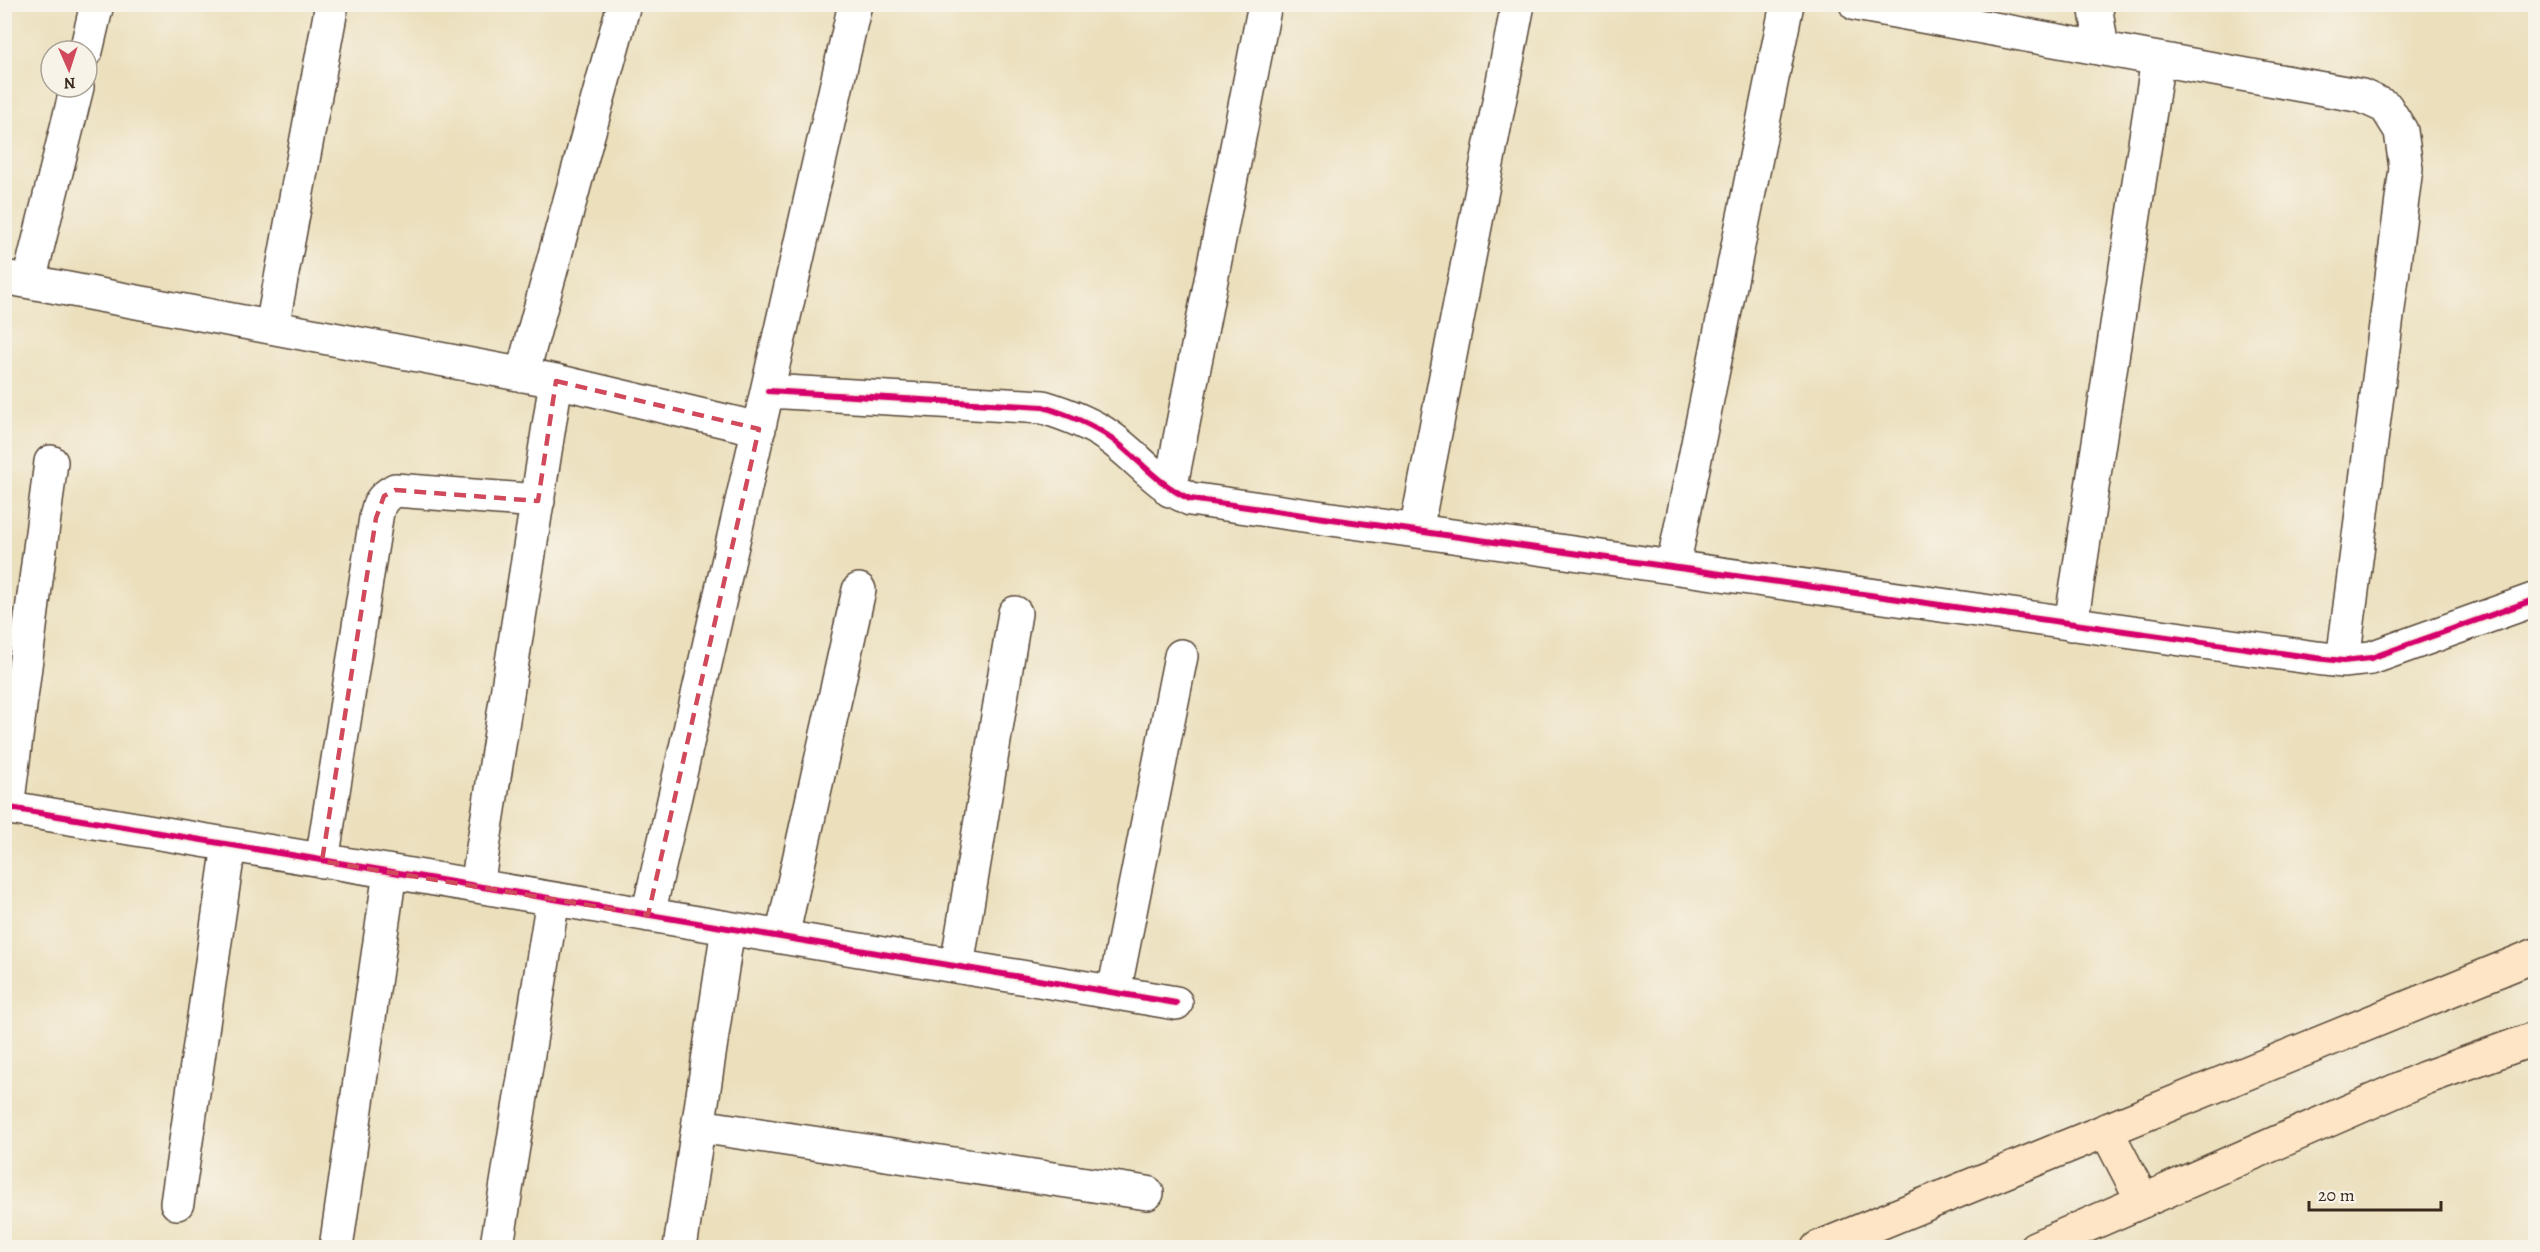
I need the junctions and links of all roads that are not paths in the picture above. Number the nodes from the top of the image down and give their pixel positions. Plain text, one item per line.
1 (97, 4) edge
2 (332, 4) edge
3 (624, 4) edge
4 (855, 4) edge
5 (1266, 4) edge
6 (1518, 4) edge
7 (1787, 4) edge
8 (1856, 4) edge
9 (2095, 4) edge
10 (1898, 8) edge
11 (89, 39) edge
12 (2102, 49) junction
13 (2158, 59) junction
14 (73, 99) edge
15 (17, 279) edge
16 (272, 327) junction
17 (522, 375) junction
18 (556, 381) junction
19 (768, 391) junction
20 (759, 429) junction
21 (51, 462) dead end
22 (1170, 490) junction
23 (538, 501) junction
24 (1416, 531) junction
25 (1673, 567) junction
26 (859, 590) dead end
27 (2535, 599) edge
28 (1015, 613) dead end
29 (2071, 624) junction
30 (1181, 656) dead end
31 (2343, 661) junction
32 (6, 808) edge
33 (229, 845) junction
34 (322, 861) junction
35 (390, 872) junction
36 (477, 886) junction
37 (553, 899) junction
38 (648, 915) junction
39 (728, 928) junction
40 (782, 937) junction
41 (2535, 955) edge
42 (957, 966) junction
43 (1114, 992) junction
44 (1176, 1003) dead end
45 (2535, 1038) edge
46 (699, 1126) junction
47 (2106, 1130) junction
48 (1147, 1193) dead end
49 (2143, 1201) junction
50 (177, 1203) dead end
51 (498, 1239) dead end
52 (337, 1241) dead end
53 (680, 1248) edge
54 (1818, 1248) edge
55 (2035, 1248) edge

1 - 11 street
2 - 16 street
3 - 17 street
4 - 19 street
5 - 22 street
6 - 24 street
7 - 25 street
8 - 10 street
9 - 12 street
10 - 12 street
12 - 13 street
13 - 29 street
13 - 31 street
14 - 15 street
15 - 16 street
16 - 17 street
17 - 18 street
18 - 20 street
18 - 23 street
19 - 20 street
19 - 22 street
20 - 38 street
21 - 32 street
22 - 24 street
23 - 34 street
23 - 36 street
24 - 25 street
25 - 29 street
26 - 40 street
27 - 31 street
28 - 42 street
29 - 31 street
30 - 43 street
32 - 33 street
33 - 34 street
33 - 50 street
34 - 35 street
35 - 36 street
35 - 52 street
36 - 37 street
37 - 38 street
37 - 51 street
38 - 39 street
39 - 40 street
39 - 46 street
40 - 42 street
41 - 47 street
42 - 43 street
43 - 44 street
45 - 49 street
46 - 48 street
46 - 53 street
47 - 49 street
47 - 54 street
49 - 55 street

